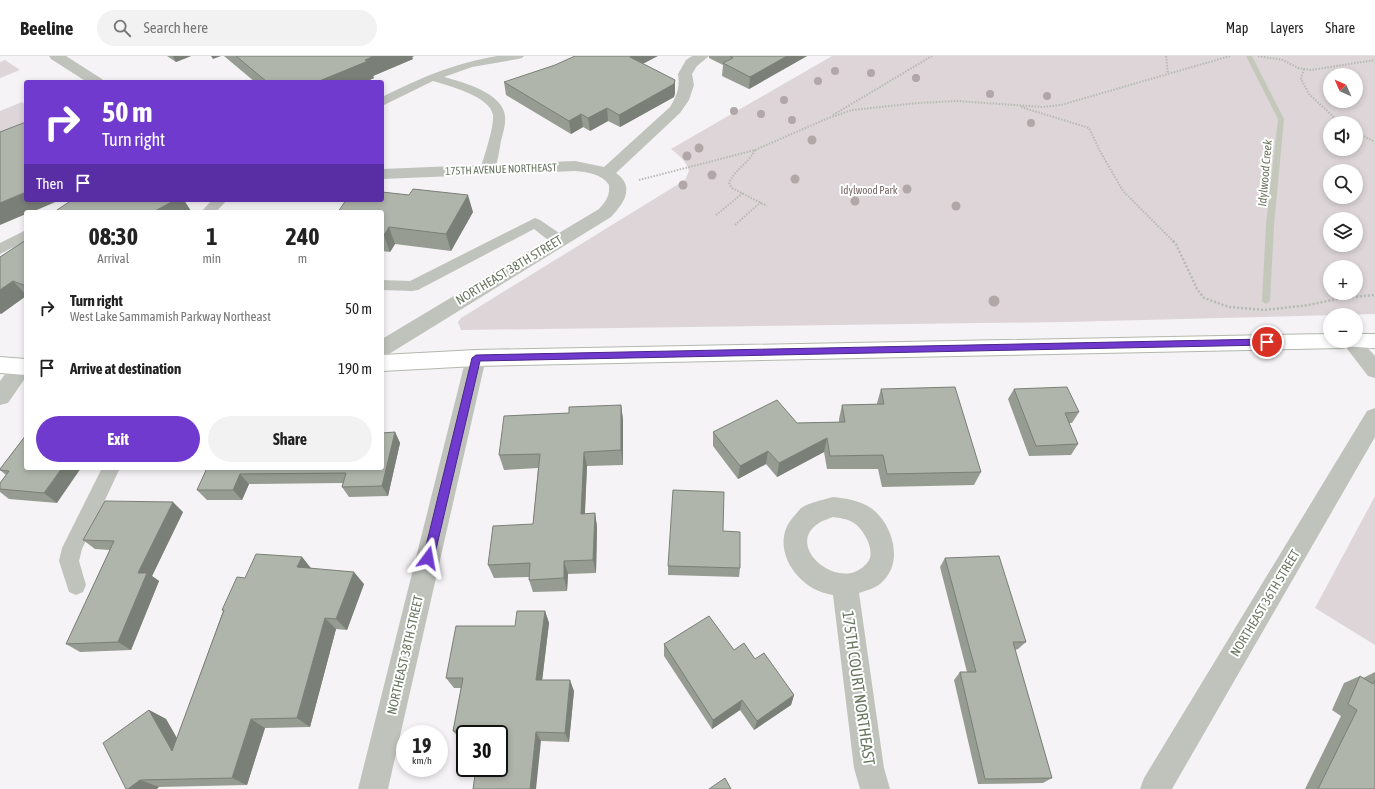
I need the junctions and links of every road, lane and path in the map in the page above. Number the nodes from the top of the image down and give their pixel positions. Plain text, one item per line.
1 (56, 56) edge
2 (518, 56) edge
3 (702, 56) edge
4 (932, 56) edge
5 (1166, 56) edge
6 (1230, 56) edge
7 (1258, 56) edge
8 (1375, 60) edge
9 (1304, 69) junction
10 (1168, 74) junction
11 (432, 77) junction
12 (94, 80) edge
13 (384, 101) edge
14 (1016, 105) junction
15 (1333, 116) edge
16 (826, 119) junction
17 (1363, 136) edge
18 (1375, 142) edge
19 (755, 150) junction
20 (487, 170) junction
21 (384, 174) edge
22 (613, 180) junction
23 (743, 193) junction
24 (218, 202) edge
25 (761, 202) junction
26 (767, 206) dead end
27 (210, 210) edge
28 (716, 215) dead end
29 (735, 225) dead end
30 (24, 236) edge
31 (560, 240) junction
32 (0, 249) edge
33 (384, 285) edge
34 (1375, 295) edge
35 (1323, 341) edge
36 (1363, 341) edge
37 (1375, 341) edge
38 (384, 348) edge
39 (1357, 348) edge
40 (476, 358) junction
41 (384, 363) edge
42 (0, 365) edge
43 (24, 367) edge
44 (1375, 370) edge
45 (0, 397) edge
46 (1375, 417) edge
47 (110, 470) edge
48 (76, 585) dead end
49 (845, 586) dead end
50 (1161, 787) edge
51 (373, 789) edge
52 (875, 789) edge

1 - 12 street
2 - 11 lane
3 - 22 street
4 - 16 path
5 - 10 path
6 - 10 path
7 - 9 path
8 - 9 path
9 - 15 path
10 - 14 path
11 - 13 lane
11 - 20 lane
14 - 16 path
14 - 34 path
16 - 19 path
17 - 18 path
19 - 22 path
19 - 23 path
20 - 21 street, 175TH AVENUE NORTHEAST
20 - 22 street, 175TH AVENUE NORTHEAST
22 - 31 street, NORTHEAST 38TH STREET
23 - 25 path
23 - 28 path
24 - 27 lane
25 - 26 path
25 - 29 path
30 - 32 lane
31 - 33 lane
31 - 38 street, NORTHEAST 38TH STREET
35 - 40 main road
36 - 37 main road
39 - 44 street
40 - 41 main road
40 - 51 street, NORTHEAST 38TH STREET
42 - 43 main road
43 - 45 street
46 - 50 street, NORTHEAST 36TH STREET
47 - 48 lane
49 - 52 street, 175TH COURT NORTHEAST

